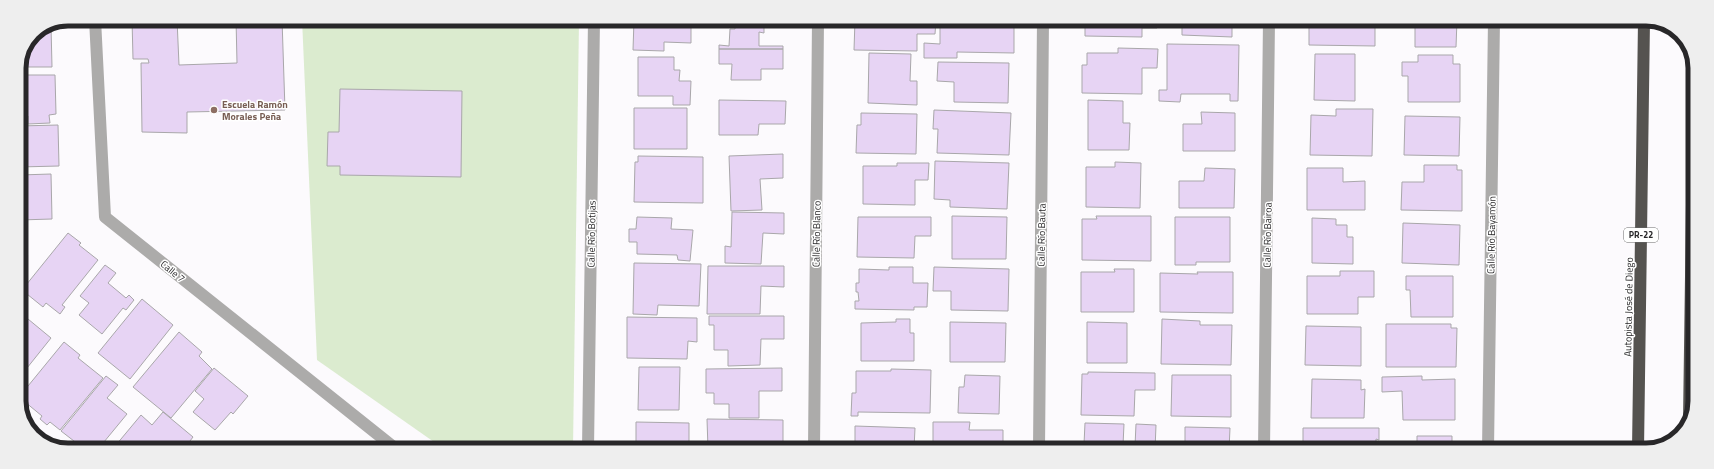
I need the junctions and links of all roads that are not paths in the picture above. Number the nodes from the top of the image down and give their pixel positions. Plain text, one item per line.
1 (95, 26) edge
2 (594, 26) edge
3 (818, 26) edge
4 (1042, 26) edge
5 (1269, 26) edge
6 (1494, 26) edge
7 (1644, 26) edge
8 (388, 443) edge
9 (588, 443) edge
10 (814, 443) edge
11 (1039, 443) edge
12 (1264, 443) edge
13 (1488, 443) edge
14 (1638, 443) edge

1 - 8 street, Calle 7
2 - 9 street, Calle Río Botijas
3 - 10 street, Calle Río Blanco
4 - 11 street, Calle Río Bauta
5 - 12 street, Calle Río Bairoa
6 - 13 street, Calle Río Bayamón
7 - 14 highway, Autopista José de Diego / PR-22

